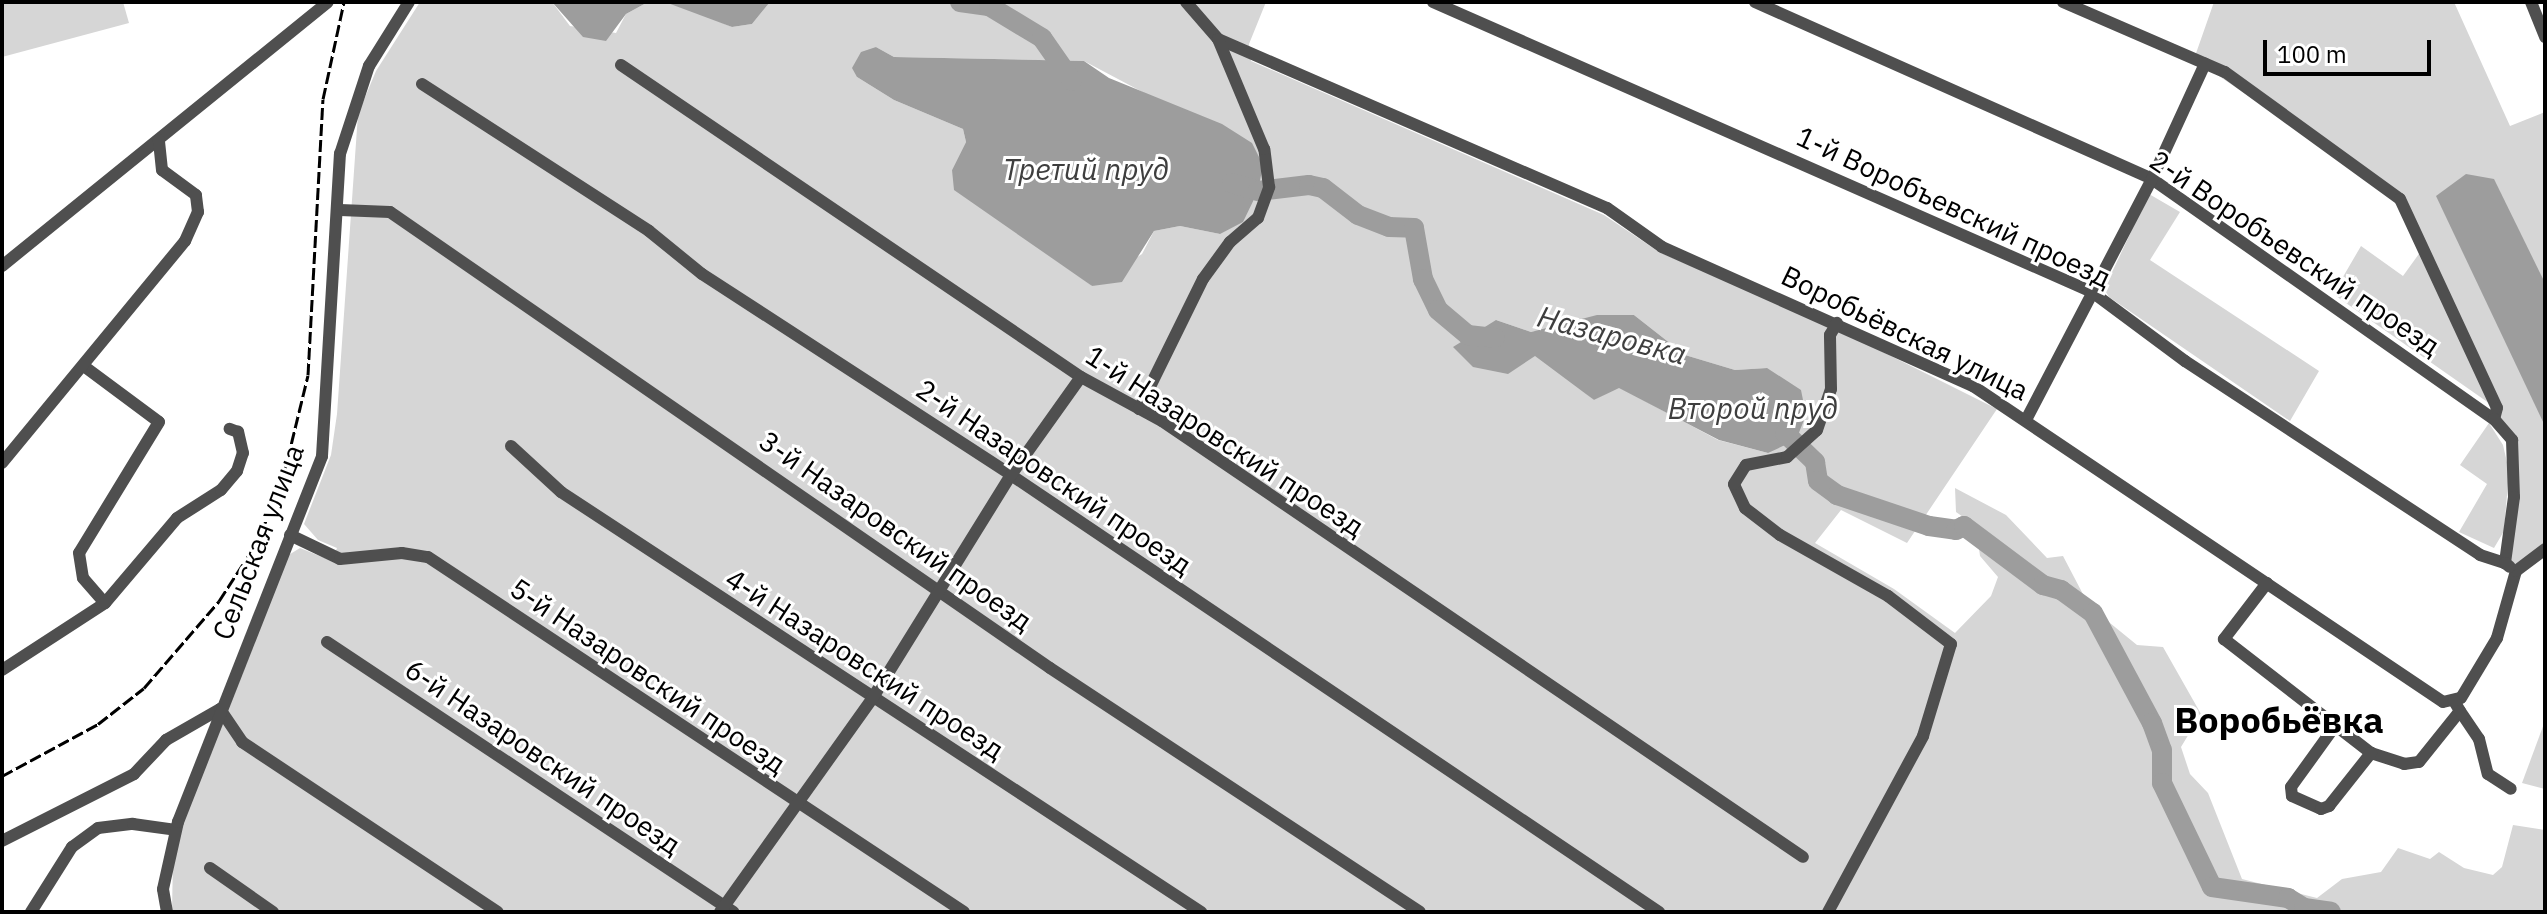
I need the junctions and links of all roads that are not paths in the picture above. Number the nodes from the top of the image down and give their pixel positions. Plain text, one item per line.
1 (328, 2) edge
2 (409, 2) edge
3 (1186, 2) edge
4 (1433, 2) edge
5 (1755, 2) edge
6 (2063, 2) edge
7 (2531, 2) edge
8 (2545, 37) edge
9 (1218, 39) junction
10 (2205, 64) junction
11 (621, 65) dead end
12 (422, 84) dead end
13 (159, 140) junction
14 (2152, 179) junction
15 (340, 210) junction
16 (2, 266) edge
17 (2092, 292) junction
18 (1837, 323) junction
19 (85, 367) junction
20 (1081, 377) junction
21 (1139, 409) junction
22 (2027, 418) junction
23 (2494, 419) junction
24 (230, 429) dead end
25 (511, 446) dead end
26 (2, 463) edge
27 (1011, 475) junction
28 (290, 535) junction
29 (2545, 549) edge
30 (2505, 563) junction
31 (2516, 571) junction
32 (2267, 583) junction
33 (940, 588) junction
34 (105, 603) junction
35 (327, 642) dead end
36 (2, 670) edge
37 (872, 699) junction
38 (2457, 706) junction
39 (220, 709) junction
40 (2335, 726) junction
41 (2371, 753) junction
42 (2511, 789) dead end
43 (797, 806) junction
44 (176, 830) junction
45 (2, 841) edge
46 (1803, 857) dead end
47 (210, 868) dead end
48 (726, 910) edge
49 (31, 912) edge
50 (167, 912) edge
51 (273, 912) edge
52 (498, 912) edge
53 (964, 912) edge
54 (1201, 912) edge
55 (1420, 912) edge
56 (1659, 912) edge
57 (1828, 912) edge

1 - 13 street
2 - 15 street, Сельская улица
3 - 9 street, Воробьёвская улица
4 - 17 street, 1-й Воробъевский проезд
5 - 14 street, 2-й Воробъевский проезд
6 - 10 street
7 - 8 street
9 - 18 street, Воробьёвская улица
9 - 21 street
10 - 14 street
10 - 23 street
11 - 20 street, 1-й Назаровский проезд
12 - 27 street, 2-й Назаровский проезд
13 - 16 street
13 - 19 street
14 - 17 street
14 - 23 street, 2-й Воробъевский проезд
15 - 28 street, Сельская улица
15 - 33 street, 3-й Назаровский проезд
17 - 22 street
17 - 30 street, 1-й Воробъевский проезд
18 - 22 street, Воробьёвская улица
18 - 57 street
19 - 26 street
19 - 34 street
20 - 21 street, 1-й Назаровский проезд
20 - 27 street
21 - 46 street, 1-й Назаровский проезд
22 - 32 street, Воробьёвская улица
23 - 30 street
24 - 34 street
25 - 37 street, 4-й Назаровский проезд
27 - 33 street
27 - 56 street, 2-й Назаровский проезд
28 - 39 street, Сельская улица
28 - 43 street, 5-й Назаровский проезд
29 - 31 street
30 - 31 street, 1-й Воробъевский проезд
31 - 38 street
32 - 38 street, Воробьёвская улица
32 - 40 street
33 - 37 street
33 - 55 street, 3-й Назаровский проезд
34 - 36 street
35 - 48 street, 6-й Назаровский проезд
37 - 43 street
37 - 54 street, 4-й Назаровский проезд
38 - 41 street
38 - 42 street
39 - 44 street, Сельская улица
39 - 45 street
39 - 52 street
40 - 41 street
40 - 41 street
43 - 48 street
43 - 53 street, 5-й Назаровский проезд
44 - 49 street
44 - 50 street, Сельская улица
47 - 51 street

